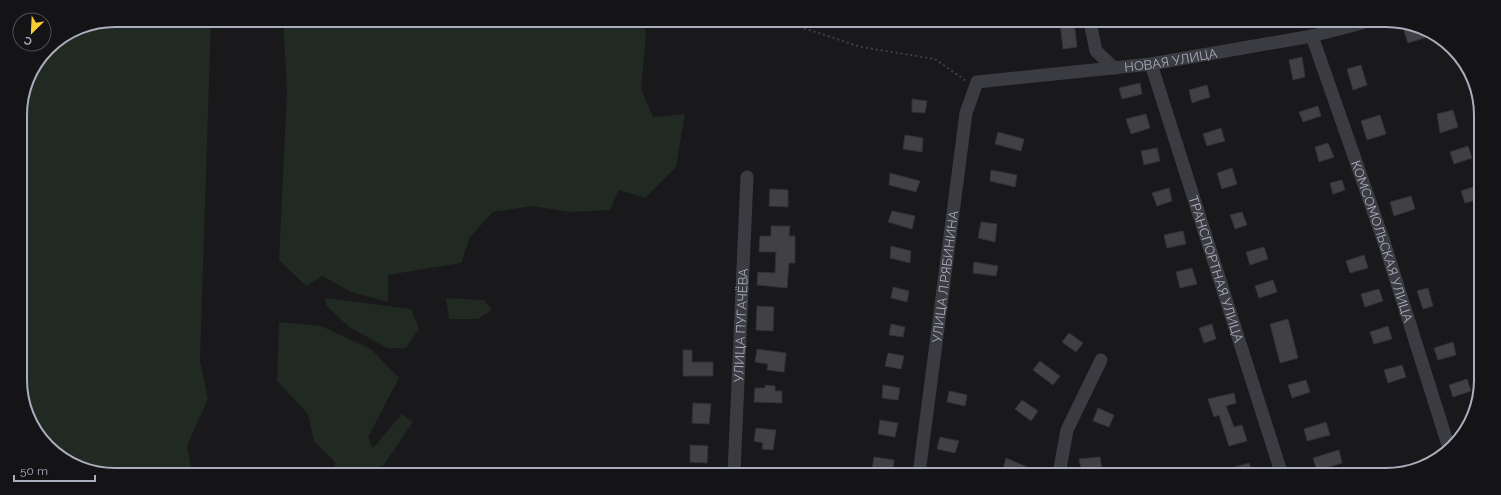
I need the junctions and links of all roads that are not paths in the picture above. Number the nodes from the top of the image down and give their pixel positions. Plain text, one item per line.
1 (1091, 27) edge
2 (1347, 27) edge
3 (1312, 36) junction
4 (1151, 64) junction
5 (1114, 68) junction
6 (976, 85) joint
7 (746, 177) dead end
8 (1101, 360) dead end
9 (1447, 443) edge
10 (734, 468) edge
11 (920, 468) edge
12 (1060, 468) edge
13 (1280, 468) edge

1 - 5 street
2 - 3 street, НОВАЯ УЛИЦА
3 - 4 street, НОВАЯ УЛИЦА
3 - 9 street, КОМСОМОЛЬСКАЯ УЛИЦА
4 - 5 street, НОВАЯ УЛИЦА
4 - 13 street, ТРАНСПОРТНАЯ УЛИЦА
5 - 6 street, НОВАЯ УЛИЦА
6 - 11 street, УЛИЦА Л.РЯБИНИНА
7 - 10 street, УЛИЦА ПУГАЧЁВА
8 - 12 street

